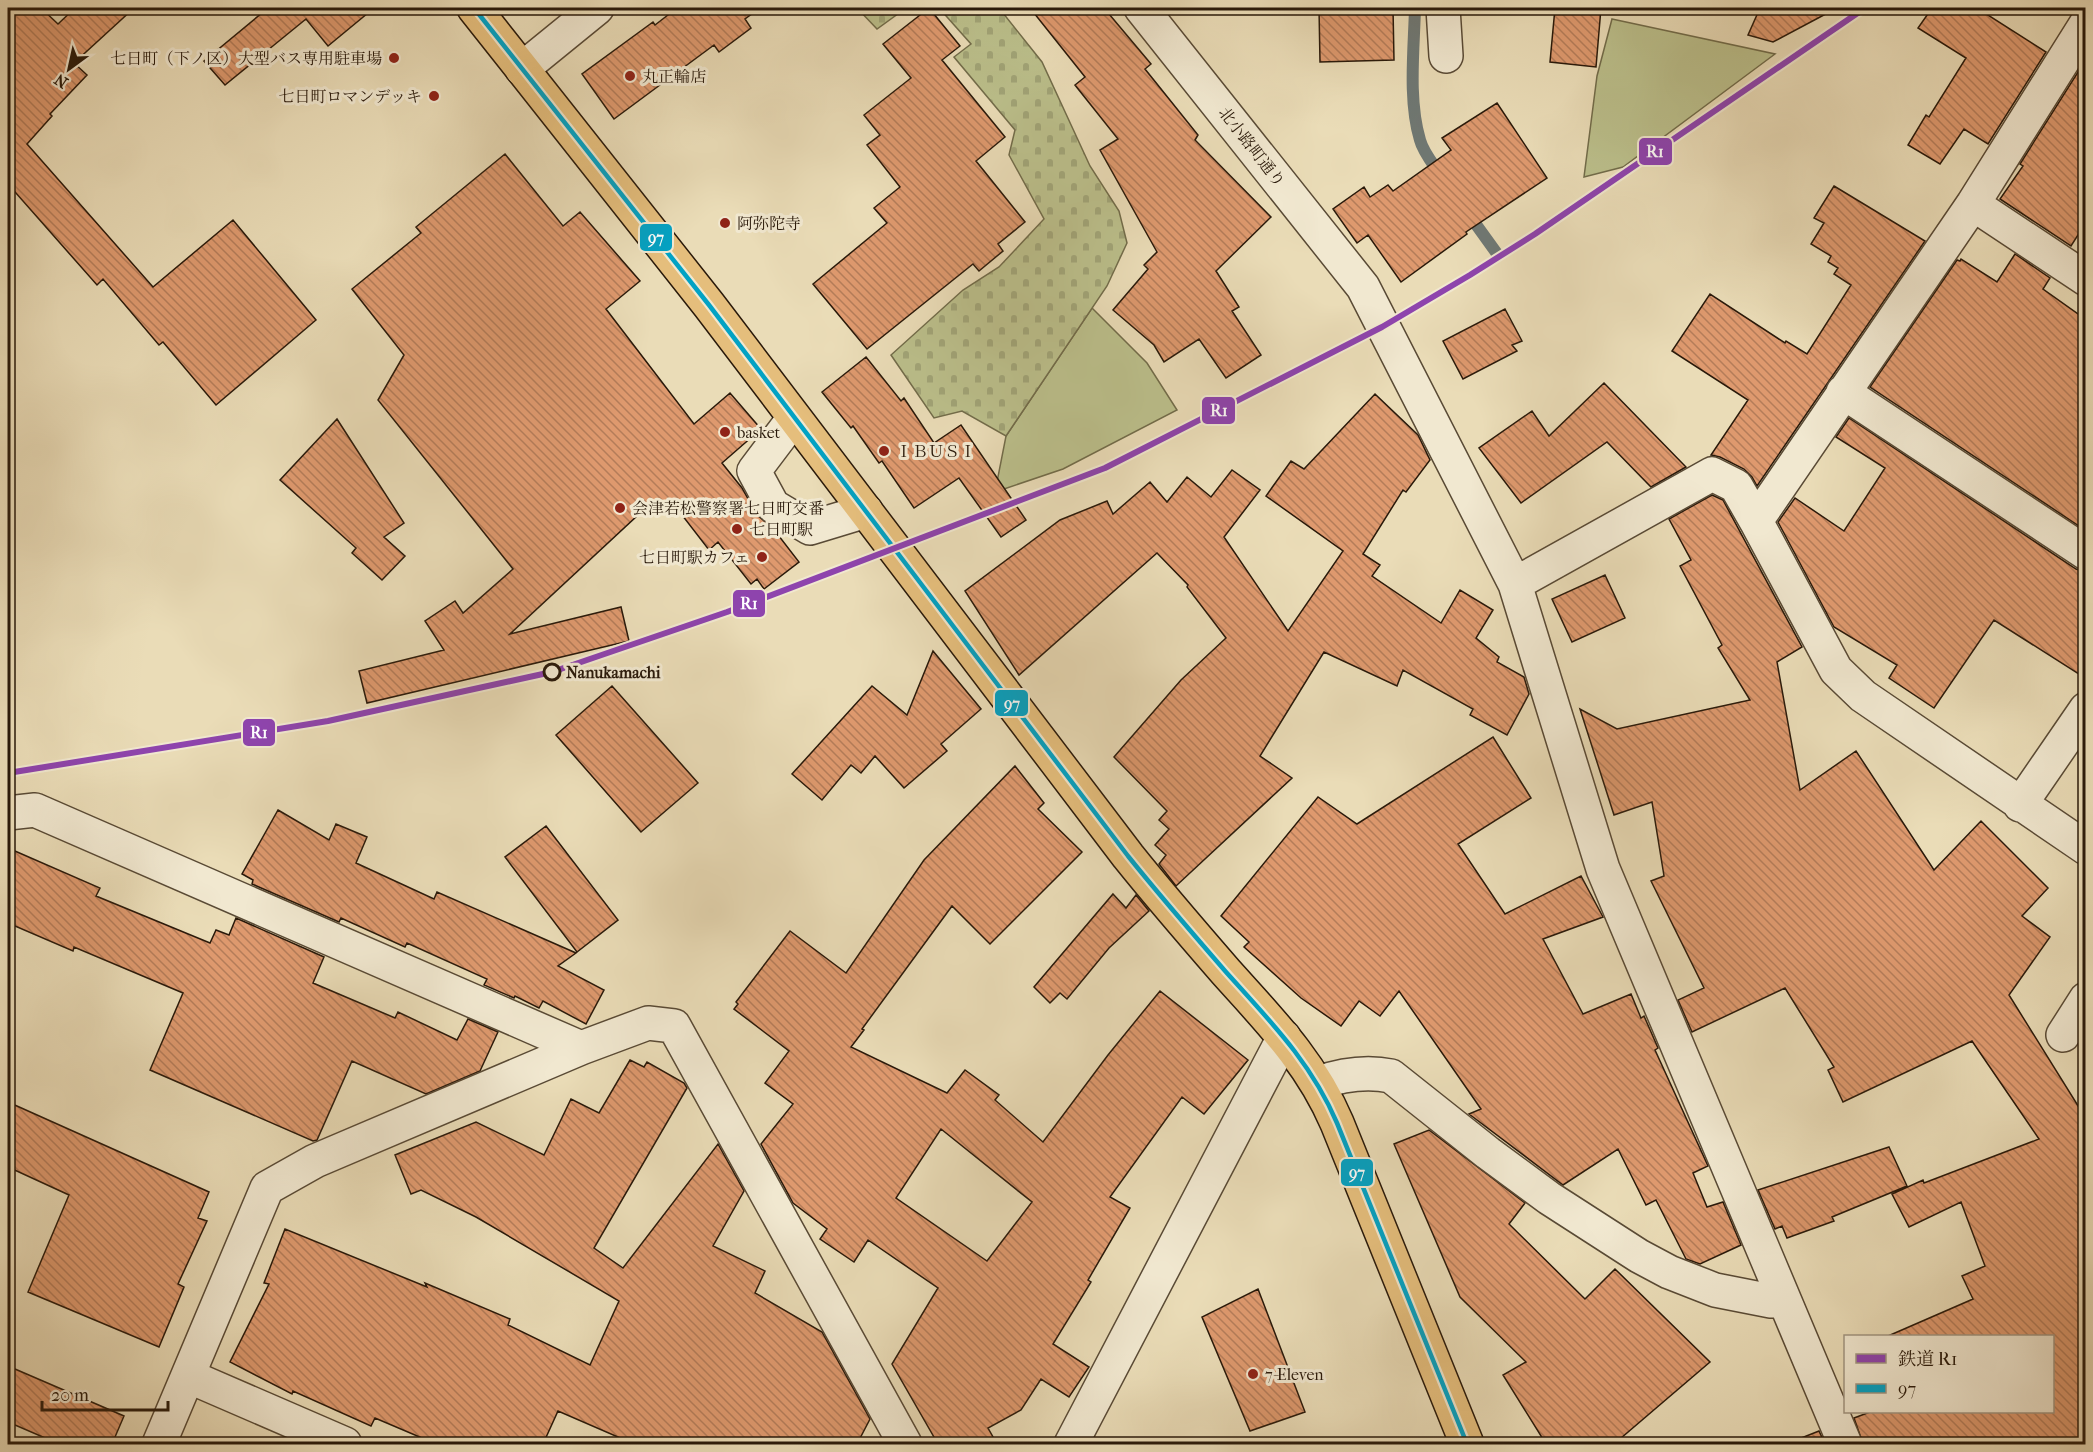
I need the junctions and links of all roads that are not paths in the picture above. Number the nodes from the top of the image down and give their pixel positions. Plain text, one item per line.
1 (474, 8) edge
2 (597, 8) edge
3 (1141, 8) edge
4 (1443, 8) edge
5 (2085, 24) edge
6 (1446, 56) dead end
7 (522, 69) junction
8 (1973, 204) junction
9 (2085, 279) edge
10 (1843, 392) junction
11 (794, 418) junction
12 (866, 511) junction
13 (1756, 521) junction
14 (2085, 553) edge
15 (1515, 584) junction
16 (2085, 709) edge
17 (2020, 805) junction
18 (8, 813) edge
19 (2085, 848) edge
20 (2085, 999) edge
21 (2063, 1035) dead end
22 (1284, 1037) junction
23 (581, 1048) junction
24 (1318, 1083) junction
25 (1784, 1300) junction
26 (188, 1376) junction
27 (159, 1444) edge
28 (345, 1444) edge
29 (905, 1444) edge
30 (1071, 1444) edge
31 (1467, 1444) edge
32 (1845, 1444) edge

1 - 7 highway
2 - 7 street
3 - 15 street, 北小路町通り
4 - 6 street
5 - 8 street
7 - 11 highway
8 - 9 street
8 - 10 street
10 - 13 street
10 - 14 street
11 - 12 highway
11 - 12 street
12 - 22 highway
13 - 15 street
13 - 17 street
15 - 25 street, 北小路町通り
16 - 17 street
17 - 19 street
18 - 23 street
20 - 21 street
22 - 24 highway
22 - 30 street
23 - 26 street
23 - 29 street
24 - 25 street
24 - 31 highway
25 - 32 street, 北小路町通り
26 - 27 street
26 - 28 street

